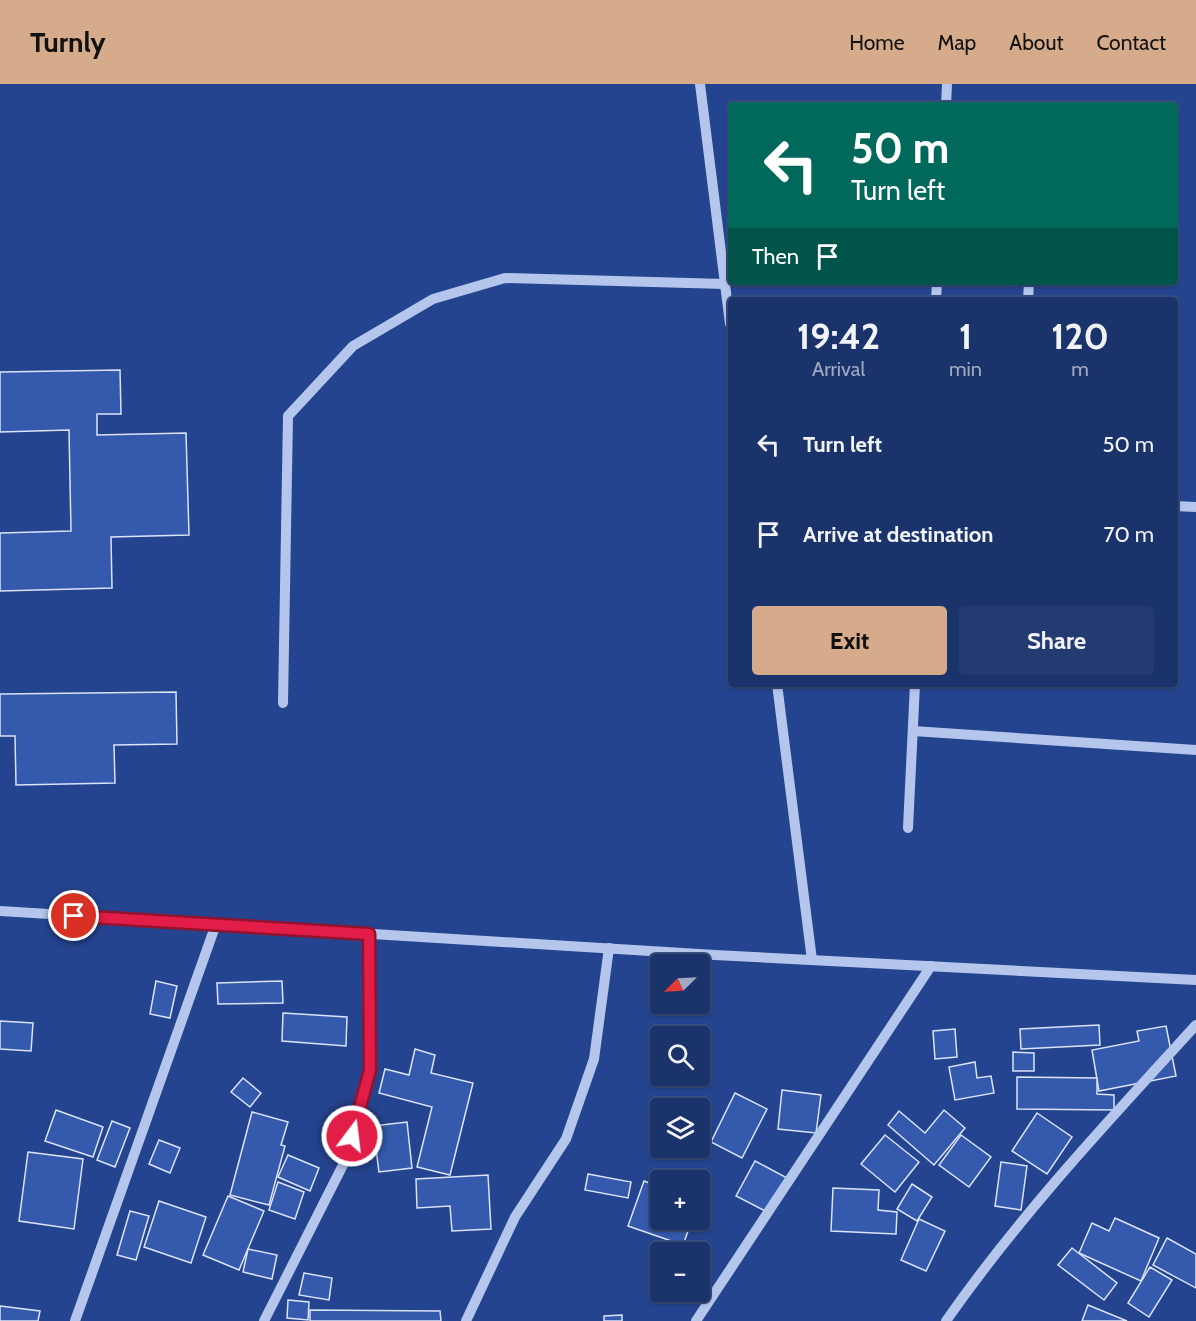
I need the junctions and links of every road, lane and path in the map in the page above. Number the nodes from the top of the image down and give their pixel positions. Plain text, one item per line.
1 (700, 84) edge
2 (947, 84) edge
3 (946, 102) edge
4 (725, 284) junction
5 (728, 308) edge
6 (1178, 506) edge
7 (1196, 507) edge
8 (777, 687) edge
9 (915, 687) edge
10 (283, 703) dead end
11 (913, 731) junction
12 (1196, 750) edge
13 (908, 828) dead end
14 (1, 915) edge
15 (216, 924) junction
16 (369, 934) junction
17 (609, 948) junction
18 (812, 960) junction
19 (930, 966) junction
20 (1196, 980) edge
21 (1196, 1025) edge
22 (75, 1321) edge
23 (264, 1321) edge
24 (466, 1321) edge
25 (696, 1321) edge
26 (946, 1321) edge

1 - 4 street
2 - 3 street
4 - 5 street
4 - 10 street
6 - 7 street
8 - 18 street
9 - 11 street
11 - 12 street
11 - 13 street
14 - 15 street
15 - 16 street
15 - 22 street
16 - 17 street
16 - 23 street
17 - 18 street
17 - 24 street
18 - 19 street
19 - 20 street
19 - 25 street
21 - 26 street

